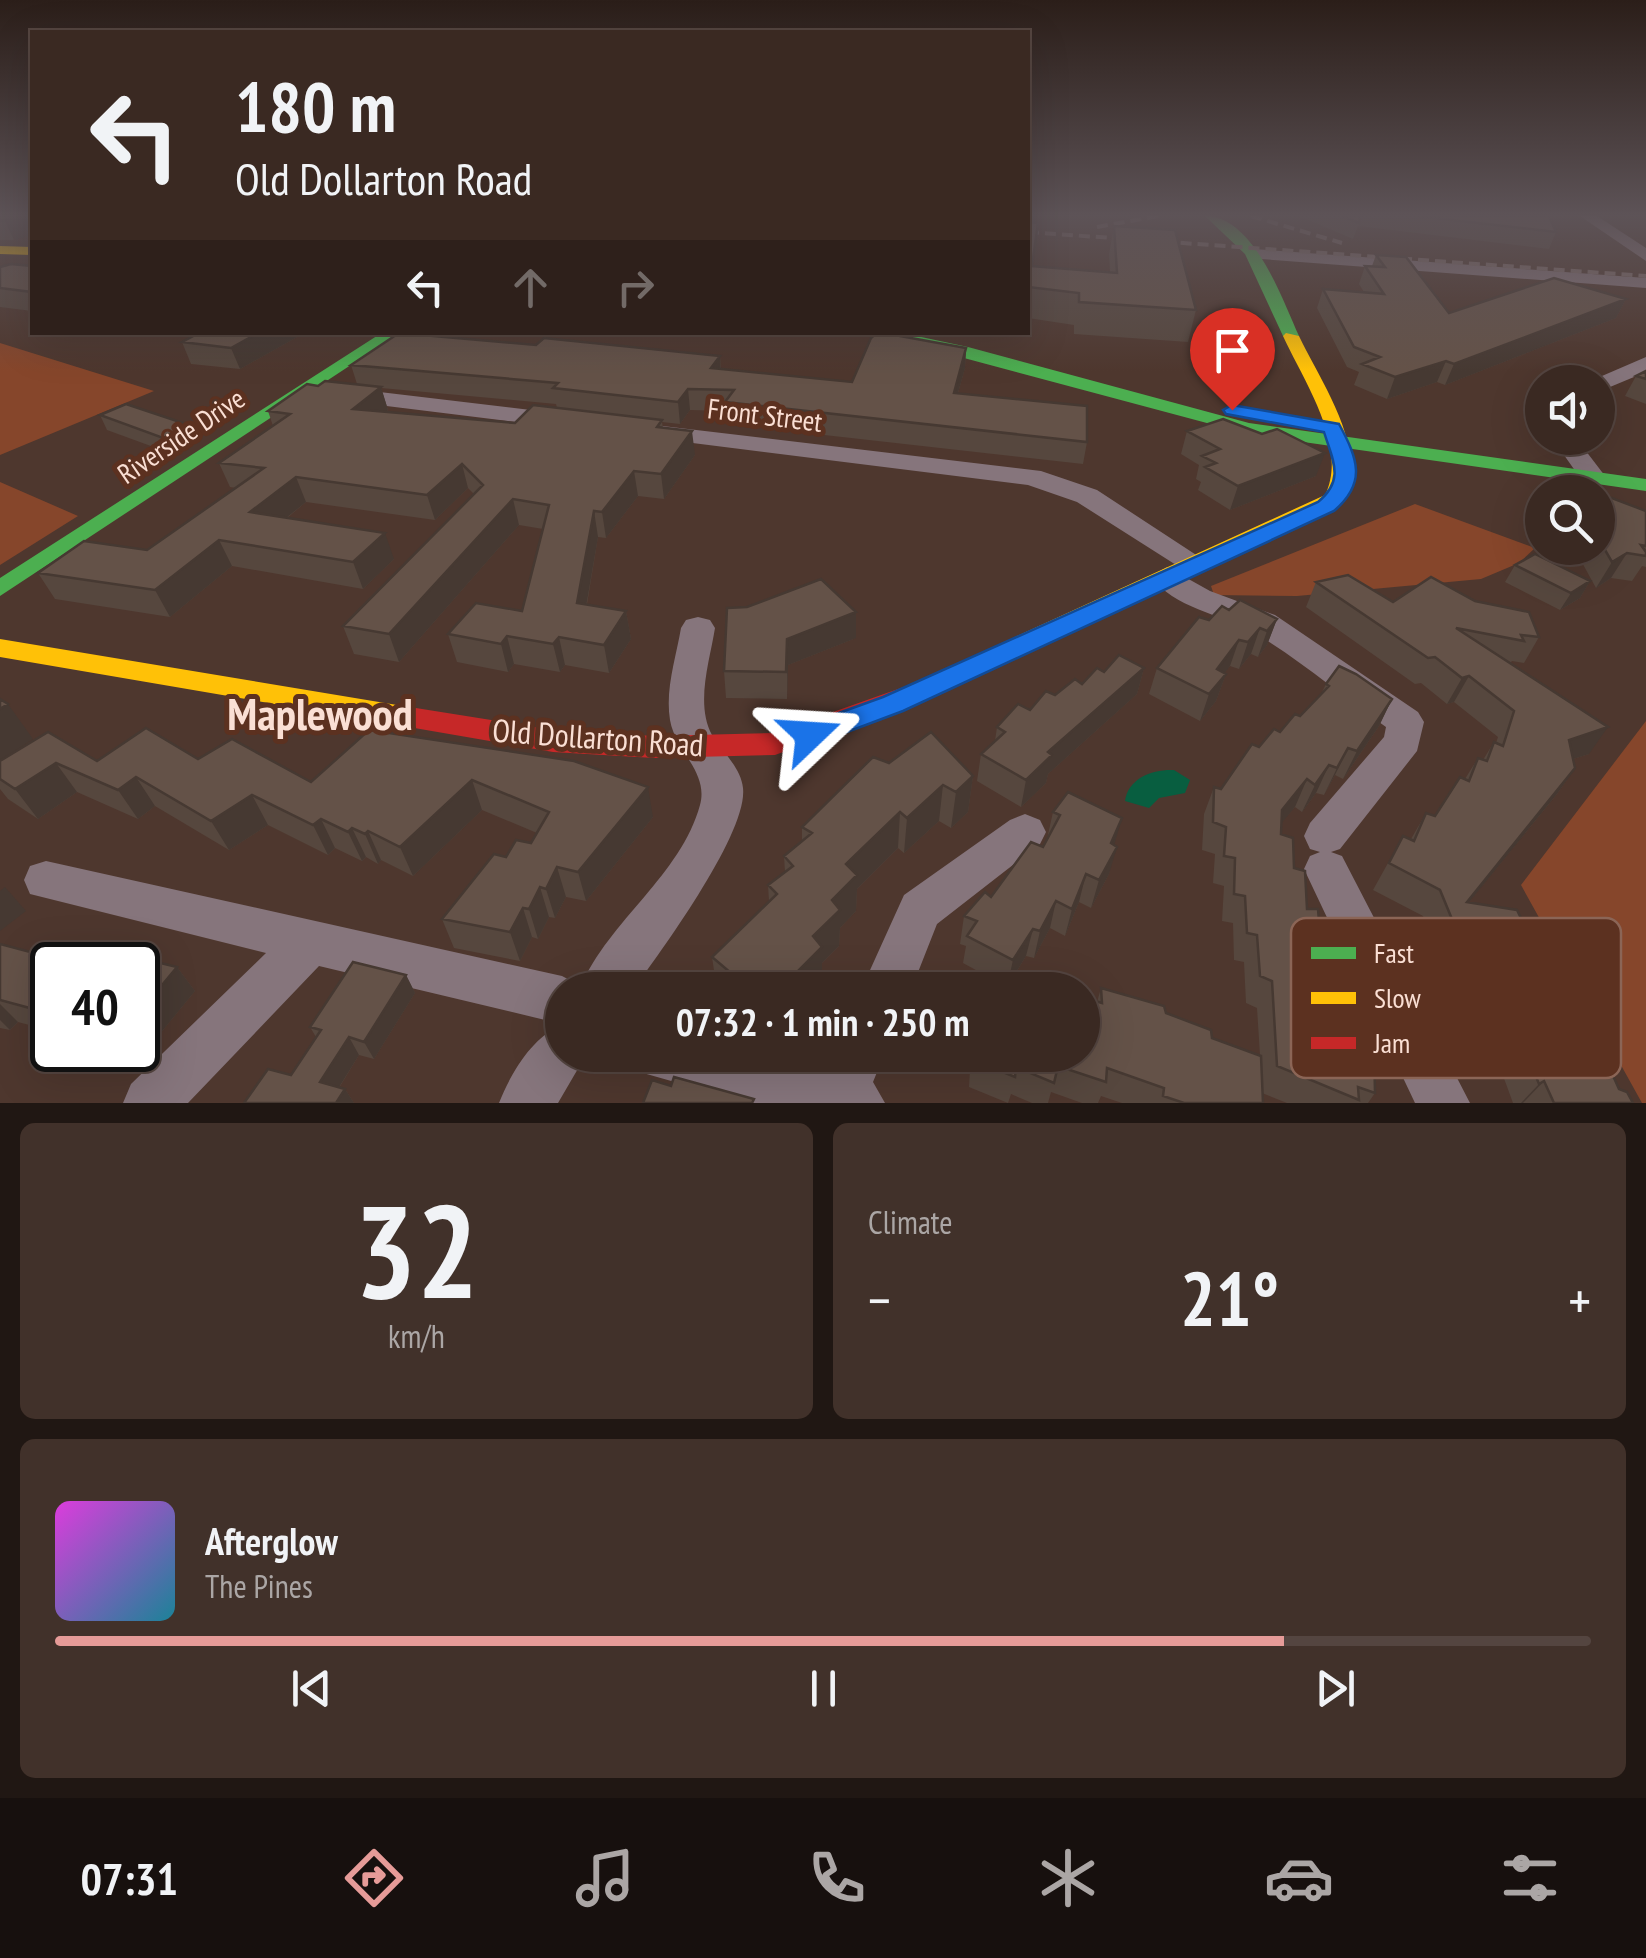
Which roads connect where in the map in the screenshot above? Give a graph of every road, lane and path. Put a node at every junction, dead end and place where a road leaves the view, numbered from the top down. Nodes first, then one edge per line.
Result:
1 (1260, 267) edge
2 (1436, 267) edge
3 (1646, 283) edge
4 (389, 335) edge
5 (889, 335) edge
6 (955, 335) edge
7 (1646, 364) edge
8 (1615, 378) edge
9 (306, 390) junction
10 (593, 424) edge
11 (632, 429) edge
12 (1336, 436) junction
13 (1577, 455) edge
14 (1587, 468) junction
15 (1646, 472) edge
16 (1646, 484) edge
17 (1181, 570) junction
18 (0, 589) edge
19 (698, 628) dead end
20 (0, 648) edge
21 (699, 747) junction
22 (1026, 832) dead end
23 (46, 880) dead end
24 (1356, 918) edge
25 (310, 942) junction
26 (617, 972) edge
27 (894, 972) edge
28 (545, 996) edge
29 (547, 1072) edge
30 (766, 1072) edge
31 (1431, 1078) edge
32 (852, 1086) edge
33 (150, 1103) edge
34 (526, 1103) edge
35 (1443, 1103) edge

1 - 12 street
2 - 3 street
4 - 9 street, Riverside Drive
5 - 12 street
6 - 12 street
7 - 8 street
9 - 10 street
9 - 18 street, Riverside Drive
11 - 17 street, Front Street
12 - 14 street
12 - 17 street, Old Dollarton Road
13 - 14 street
14 - 15 street
14 - 16 street
17 - 21 street, Old Dollarton Road
17 - 24 street
19 - 21 street
20 - 21 street, Old Dollarton Road
21 - 26 street
22 - 27 street
23 - 25 street
25 - 28 street
25 - 33 street
29 - 34 street
30 - 32 street
31 - 35 street

